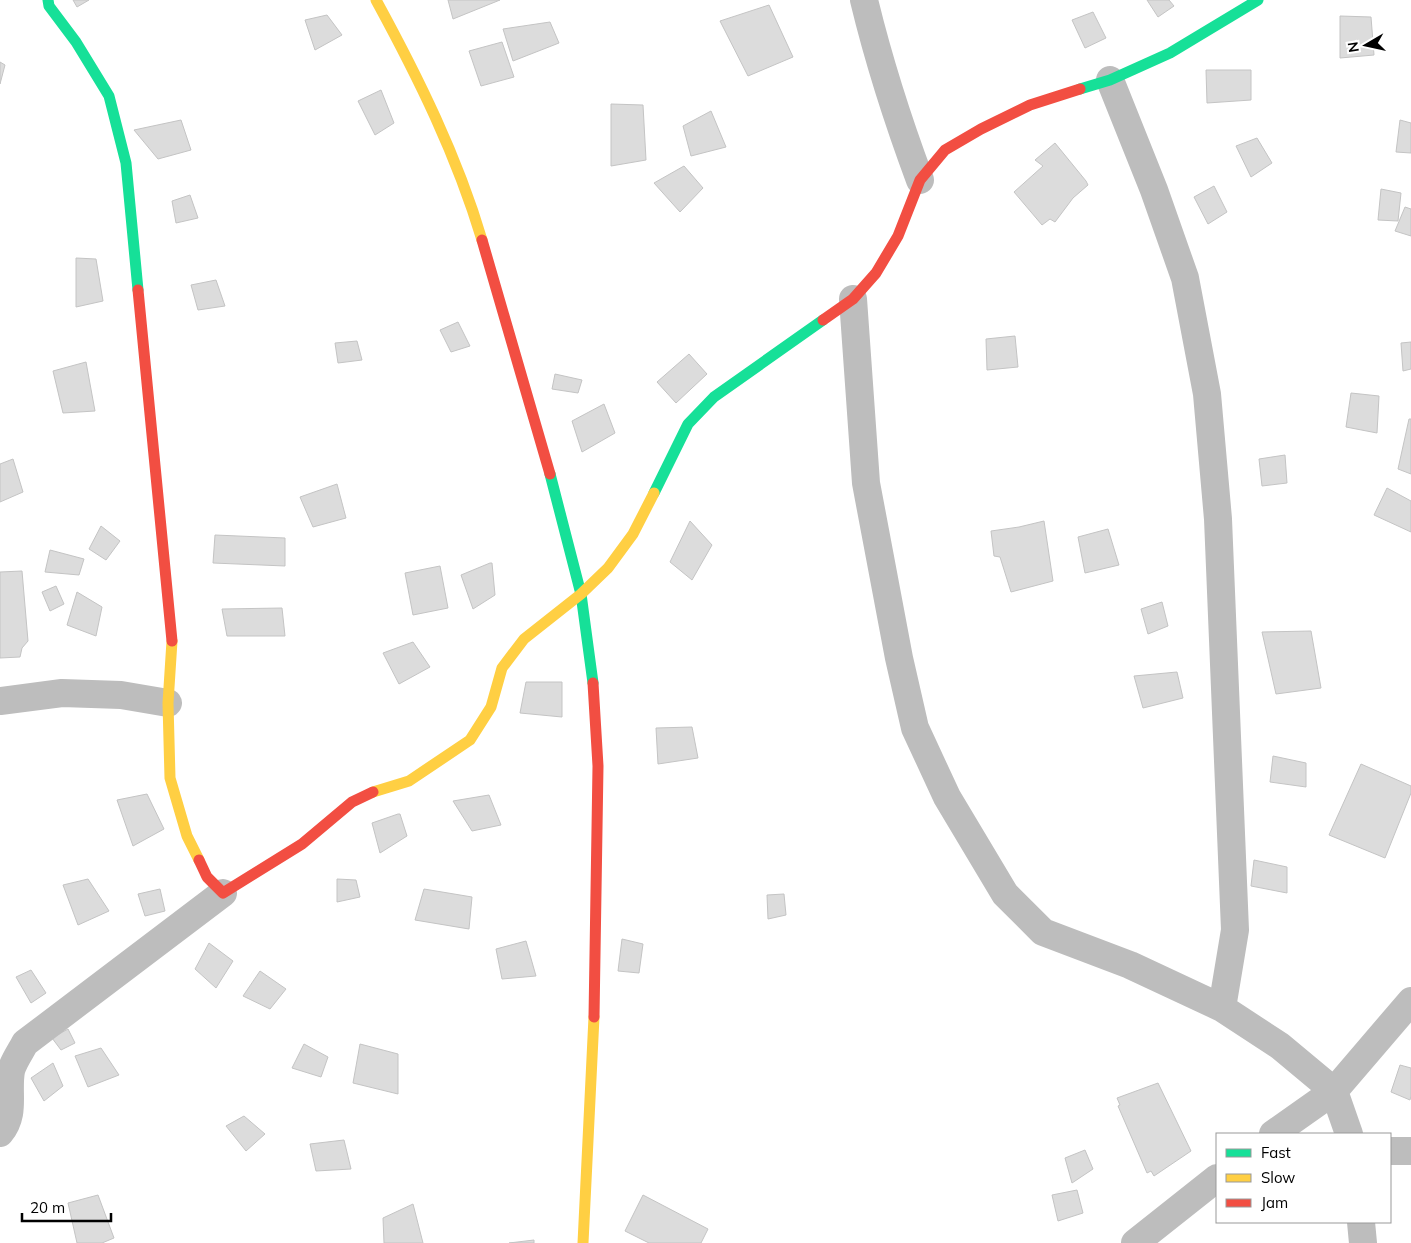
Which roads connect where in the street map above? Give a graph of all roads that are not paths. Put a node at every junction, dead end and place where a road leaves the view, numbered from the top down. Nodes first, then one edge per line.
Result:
1 (48, 0) edge
2 (376, 0) edge
3 (864, 0) edge
4 (1258, 0) edge
5 (1110, 80) junction
6 (920, 180) junction
7 (853, 299) junction
8 (580, 594) junction
9 (0, 701) edge
10 (168, 703) junction
11 (223, 893) junction
12 (1411, 1001) edge
13 (1222, 1008) junction
14 (1334, 1091) junction
15 (0, 1133) edge
16 (1274, 1133) edge
17 (1349, 1133) edge
18 (1391, 1151) edge
19 (1411, 1151) edge
20 (1216, 1179) edge
21 (1362, 1223) edge
22 (583, 1243) edge
23 (1135, 1243) edge
24 (1363, 1243) edge

1 - 10 street
2 - 8 street
3 - 6 street
4 - 5 street
5 - 6 street
5 - 13 street
6 - 7 street
7 - 8 street
7 - 13 street
8 - 11 street
8 - 22 street
9 - 10 street
10 - 11 street
11 - 15 street
12 - 14 street
13 - 14 street
14 - 16 street
14 - 17 street
18 - 19 street
20 - 23 street
21 - 24 street

